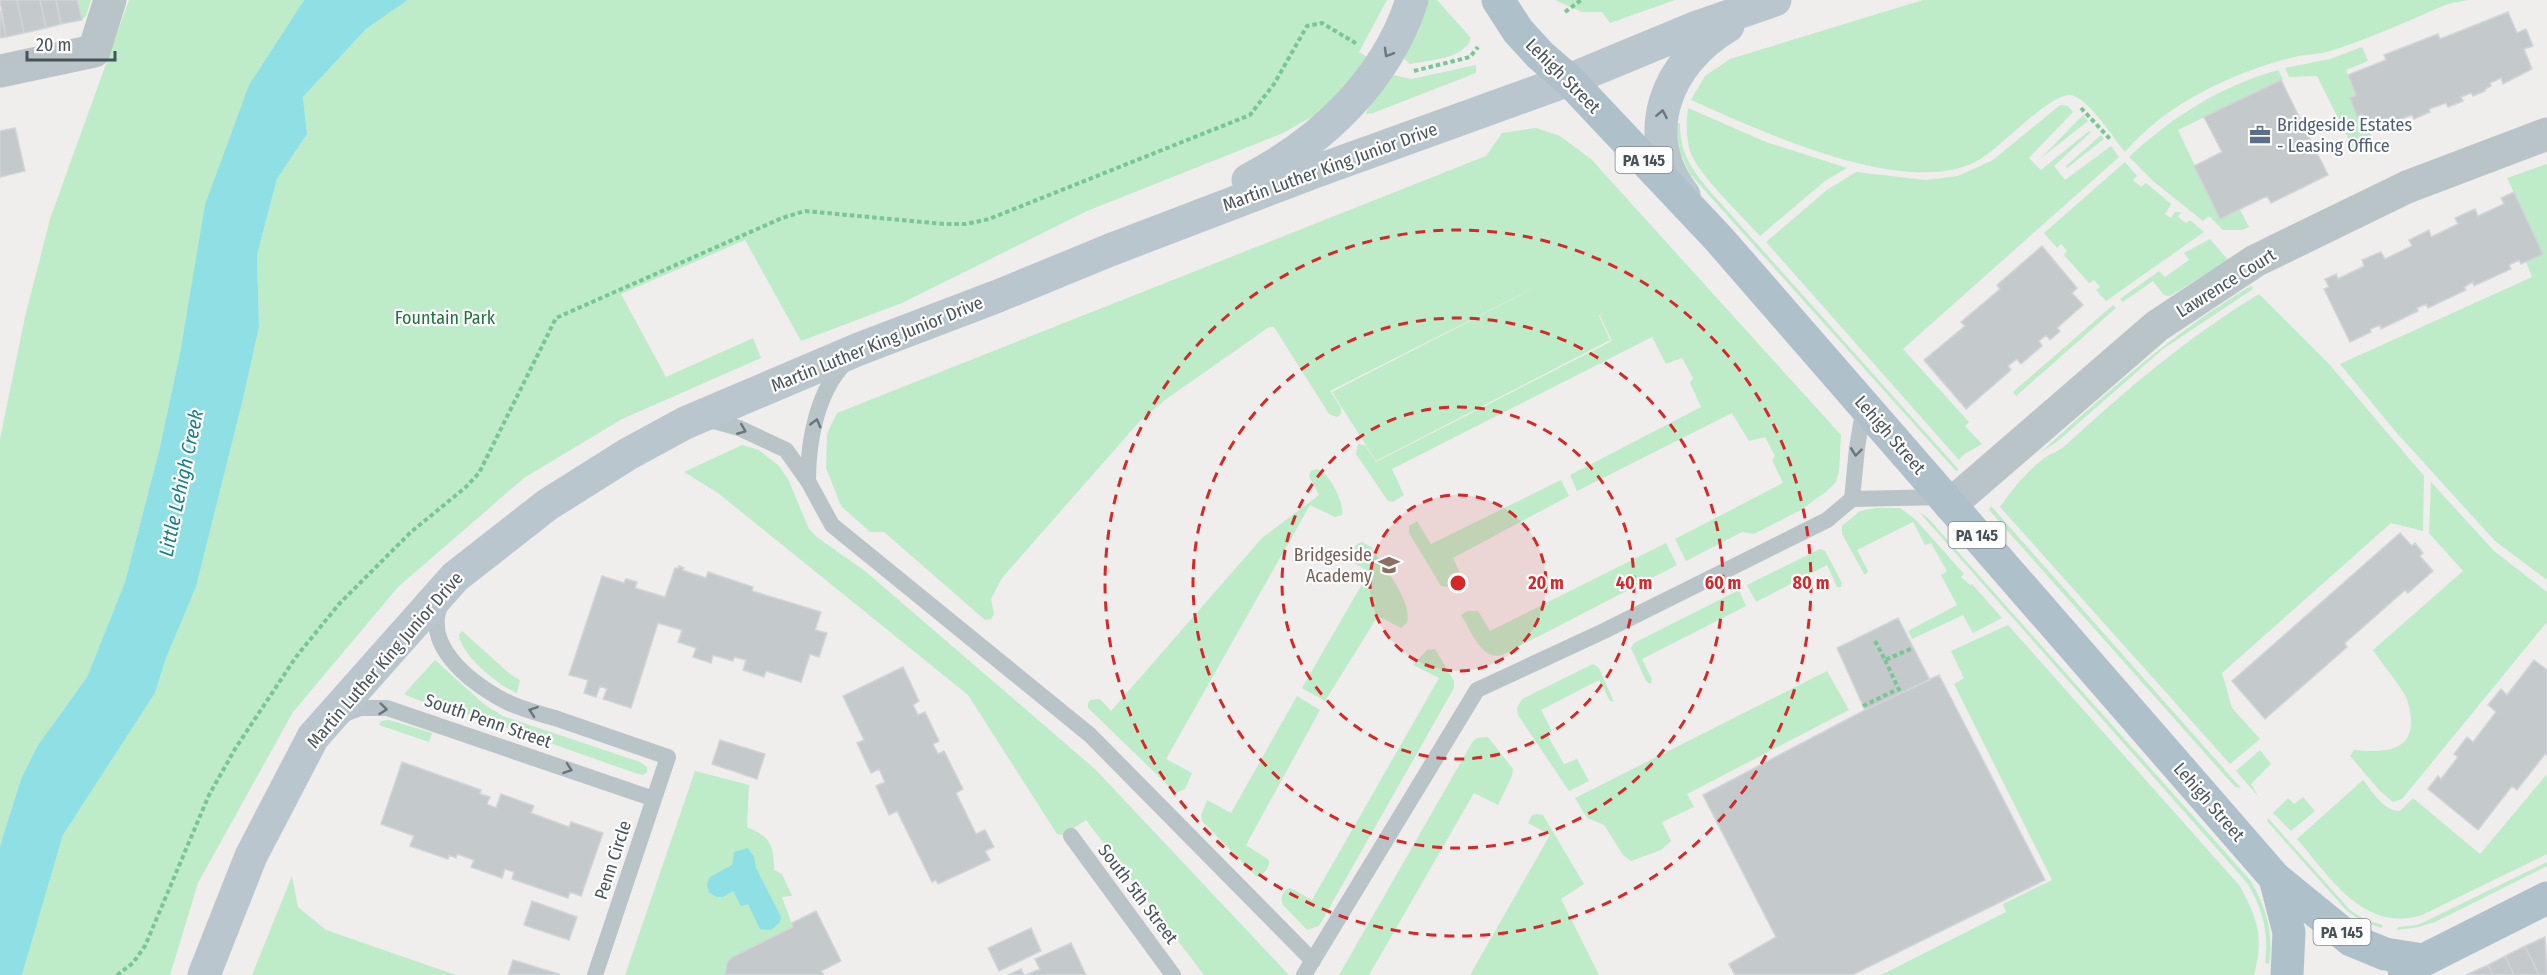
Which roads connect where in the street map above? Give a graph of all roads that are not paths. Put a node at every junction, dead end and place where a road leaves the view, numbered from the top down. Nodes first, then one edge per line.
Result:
1 (110, 0) edge
2 (1412, 0) edge
3 (1498, 0) edge
4 (1775, 0) edge
5 (1783, 0) edge
6 (0, 71) edge
7 (1569, 80) junction
8 (2547, 134) edge
9 (1719, 239) junction
10 (1110, 250) junction
11 (859, 349) junction
12 (1864, 406) junction
13 (685, 423) junction
14 (808, 481) junction
15 (1852, 499) junction
16 (1947, 501) junction
17 (455, 577) junction
18 (313, 737) junction
19 (668, 758) joint
20 (654, 799) junction
21 (1071, 836) dead end
22 (2274, 878) junction
23 (2547, 898) edge
24 (1308, 968) edge
25 (2427, 968) edge
26 (204, 975) edge
27 (595, 975) edge
28 (1173, 975) edge
29 (2287, 975) edge
30 (2393, 975) edge

1 - 6 street
2 -> 10 main road
3 - 7 main road, Lehigh Street / PA 145
4 - 7 main road, Martin Luther King Junior Drive
9 -> 5 main road
7 - 9 main road, Lehigh Street / PA 145
7 - 10 main road, Martin Luther King Junior Drive
8 - 16 street, Lawrence Court
9 - 12 main road, Lehigh Street / PA 145
10 - 11 main road, Martin Luther King Junior Drive
11 - 13 main road, Martin Luther King Junior Drive
14 -> 11 lane
12 -> 15 lane
12 - 16 main road, Lehigh Street / PA 145
13 -> 14 lane
13 - 17 main road, Martin Luther King Junior Drive
14 - 24 lane
15 - 16 lane
15 - 24 lane
16 - 22 main road, Lehigh Street / PA 145
17 - 18 main road, Martin Luther King Junior Drive
19 -> 17 lane, South Penn Street
18 -> 20 lane, South Penn Street
18 - 26 main road, Martin Luther King Junior Drive
19 - 20 lane, Penn Circle
20 - 27 lane, Penn Circle
21 - 28 lane, South 5th Street
22 - 25 main road, Lehigh Street / PA 145
22 - 29 main road, Lehigh Street / PA 145
23 - 25 main road
25 - 30 main road

